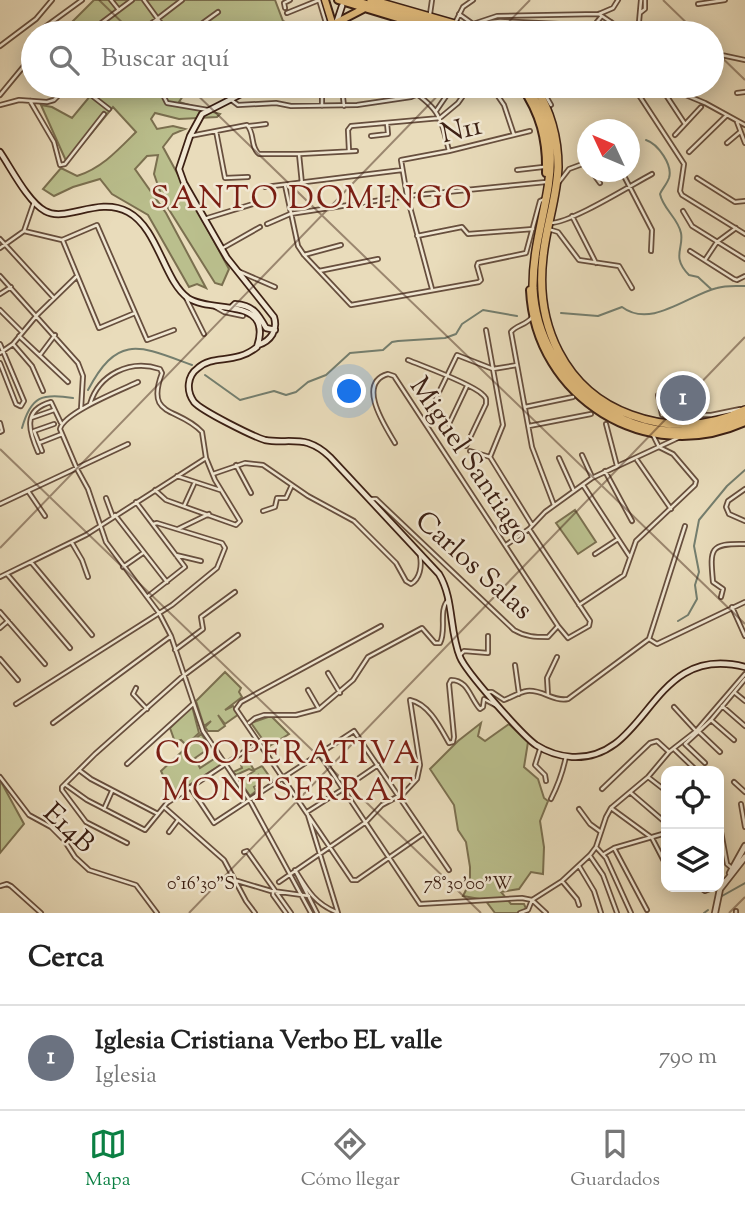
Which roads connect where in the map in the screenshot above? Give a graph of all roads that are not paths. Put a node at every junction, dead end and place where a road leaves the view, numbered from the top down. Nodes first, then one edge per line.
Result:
1 (52, 0) edge
2 (82, 0) edge
3 (111, 0) edge
4 (132, 0) edge
5 (144, 0) edge
6 (182, 0) edge
7 (290, 0) edge
8 (325, 0) edge
9 (351, 0) edge
10 (373, 0) edge
11 (432, 0) edge
12 (473, 0) edge
13 (618, 0) edge
14 (643, 0) edge
15 (725, 0) edge
16 (340, 3) edge
17 (698, 4) dead end
18 (727, 6) dead end
19 (285, 8) dead end
20 (329, 9) junction
21 (365, 9) junction
22 (119, 10) junction
23 (218, 12) dead end
24 (287, 13) dead end
25 (340, 14) junction
26 (349, 15) junction
27 (460, 15) junction
28 (600, 15) junction
29 (430, 16) junction
30 (158, 19) junction
31 (33, 21) edge
32 (53, 21) edge
33 (104, 21) edge
34 (155, 21) edge
35 (206, 21) edge
36 (329, 21) edge
37 (331, 21) edge
38 (337, 21) edge
39 (343, 21) edge
40 (406, 21) edge
41 (422, 21) edge
42 (446, 21) edge
43 (457, 21) edge
44 (469, 21) edge
45 (482, 21) edge
46 (596, 21) edge
47 (609, 21) edge
48 (639, 21) edge
49 (21, 30) edge
50 (0, 46) edge
51 (724, 56) edge
52 (745, 61) edge
53 (21, 70) edge
54 (745, 92) edge
55 (737, 93) dead end
56 (0, 95) edge
57 (54, 98) edge
58 (95, 98) edge
59 (164, 98) edge
60 (322, 98) edge
61 (343, 98) edge
62 (404, 98) edge
63 (424, 98) edge
64 (445, 98) edge
65 (462, 98) edge
66 (499, 98) edge
67 (529, 98) edge
68 (531, 98) edge
69 (543, 98) edge
70 (546, 98) edge
71 (641, 98) edge
72 (669, 98) edge
73 (688, 98) edge
74 (230, 99) joint
75 (30, 101) junction
76 (0, 105) edge
77 (551, 105) dead end
78 (322, 106) junction
79 (344, 106) junction
80 (701, 107) dead end
81 (109, 109) dead end
82 (208, 110) junction
83 (436, 111) junction
84 (104, 114) dead end
85 (727, 116) junction
86 (440, 118) junction
87 (387, 122) junction
88 (737, 122) junction
89 (266, 124) dead end
90 (685, 124) junction
91 (745, 125) edge
92 (249, 126) junction
93 (216, 131) junction
94 (530, 131) dead end
95 (740, 132) junction
96 (514, 135) junction
97 (675, 135) dead end
98 (190, 136) junction
99 (371, 136) dead end
100 (727, 143) dead end
101 (745, 143) edge
102 (356, 150) dead end
103 (349, 151) junction
104 (449, 151) junction
105 (0, 152) edge
106 (689, 152) dead end
107 (299, 154) junction
108 (577, 166) edge
109 (547, 167) junction
110 (402, 170) junction
111 (517, 170) dead end
112 (652, 174) dead end
113 (248, 177) dead end
114 (697, 178) dead end
115 (546, 182) junction
116 (627, 182) edge
117 (302, 184) junction
118 (556, 184) junction
119 (285, 185) junction
120 (629, 186) junction
121 (265, 187) dead end
122 (407, 196) junction
123 (544, 199) junction
124 (745, 201) edge
125 (34, 202) junction
126 (256, 203) dead end
127 (683, 211) dead end
128 (290, 214) junction
129 (572, 216) junction
130 (204, 219) junction
131 (267, 224) dead end
132 (548, 226) junction
133 (260, 227) dead end
134 (736, 228) junction
135 (533, 229) junction
136 (24, 231) junction
137 (745, 234) edge
138 (417, 236) junction
139 (0, 239) edge
140 (62, 240) junction
141 (717, 242) junction
142 (5, 245) junction
143 (341, 245) dead end
144 (0, 248) edge
145 (222, 249) junction
146 (651, 251) dead end
147 (690, 251) dead end
148 (304, 256) junction
149 (378, 259) dead end
150 (745, 259) edge
151 (705, 261) junction
152 (596, 263) junction
153 (235, 270) junction
154 (319, 271) junction
155 (0, 276) edge
156 (76, 276) junction
157 (745, 276) edge
158 (10, 287) junction
159 (275, 287) dead end
160 (632, 288) dead end
161 (432, 289) junction
162 (0, 294) edge
163 (185, 296) junction
164 (54, 298) junction
165 (215, 307) junction
166 (231, 308) junction
167 (0, 310) edge
168 (135, 313) junction
169 (37, 315) junction
170 (243, 316) dead end
171 (533, 316) junction
172 (174, 330) dead end
173 (275, 330) junction
174 (486, 330) dead end
175 (22, 332) junction
176 (204, 334) dead end
177 (55, 335) junction
178 (19, 336) junction
179 (0, 344) edge
180 (13, 344) junction
181 (258, 345) junction
182 (1, 352) edge
183 (40, 355) junction
184 (408, 360) dead end
185 (0, 363) edge
186 (517, 365) junction
187 (493, 369) junction
188 (446, 377) junction
189 (68, 382) dead end
190 (138, 382) dead end
191 (467, 386) junction
192 (43, 391) dead end
193 (658, 395) dead end
194 (573, 397) dead end
195 (90, 405) junction
196 (525, 407) junction
197 (82, 409) junction
198 (745, 409) edge
199 (55, 410) junction
200 (591, 414) dead end
201 (31, 418) junction
202 (425, 421) junction
203 (745, 421) edge
204 (0, 423) edge
205 (61, 423) junction
206 (54, 424) dead end
207 (449, 424) dead end
208 (606, 424) dead end
209 (528, 426) junction
210 (1, 432) edge
211 (649, 433) junction
212 (62, 434) junction
213 (682, 436) junction
214 (39, 443) junction
215 (395, 443) dead end
216 (128, 444) dead end
217 (466, 446) dead end
218 (659, 447) junction
219 (470, 451) dead end
220 (582, 455) dead end
221 (490, 457) junction
222 (206, 458) junction
223 (559, 458) dead end
224 (637, 459) junction
225 (236, 465) junction
226 (617, 466) junction
227 (77, 469) junction
228 (605, 471) junction
229 (214, 474) junction
230 (177, 476) junction
231 (592, 478) junction
232 (194, 483) junction
233 (292, 485) junction
234 (583, 485) junction
235 (221, 489) junction
236 (745, 489) edge
237 (155, 490) junction
238 (28, 491) junction
239 (573, 491) junction
240 (251, 493) dead end
241 (106, 498) dead end
242 (370, 499) junction
243 (136, 502) junction
244 (0, 504) edge
245 (554, 505) junction
246 (184, 506) junction
247 (671, 509) junction
248 (263, 511) dead end
249 (209, 514) junction
250 (45, 516) dead end
251 (114, 516) junction
252 (632, 521) dead end
253 (745, 521) edge
254 (153, 524) junction
255 (532, 525) junction
256 (100, 526) junction
257 (685, 526) dead end
258 (178, 529) junction
259 (529, 529) junction
260 (618, 539) junction
261 (72, 543) junction
262 (745, 544) edge
263 (506, 545) junction
264 (143, 553) junction
265 (419, 553) junction
266 (595, 554) dead end
267 (176, 555) junction
268 (630, 557) junction
269 (201, 561) dead end
270 (31, 562) junction
271 (123, 567) junction
272 (7, 574) junction
273 (0, 577) edge
274 (88, 577) dead end
275 (167, 582) junction
276 (235, 592) dead end
277 (147, 597) junction
278 (721, 597) dead end
279 (448, 600) junction
280 (745, 602) edge
281 (579, 605) junction
282 (732, 607) junction
283 (0, 612) edge
284 (159, 613) junction
285 (8, 621) junction
286 (381, 626) dead end
287 (558, 626) junction
288 (0, 628) edge
289 (92, 635) dead end
290 (238, 635) dead end
291 (171, 636) junction
292 (488, 636) dead end
293 (745, 636) edge
294 (568, 638) junction
295 (649, 639) junction
296 (566, 643) dead end
297 (70, 648) dead end
298 (175, 650) junction
299 (459, 655) junction
300 (558, 657) dead end
301 (0, 659) edge
302 (45, 664) dead end
303 (515, 665) dead end
304 (745, 667) edge
305 (328, 673) dead end
306 (745, 674) edge
307 (183, 676) junction
308 (745, 679) edge
309 (18, 680) dead end
310 (743, 685) edge
311 (136, 688) dead end
312 (308, 690) dead end
313 (487, 692) junction
314 (734, 692) junction
315 (340, 693) junction
316 (519, 694) junction
317 (548, 695) junction
318 (745, 701) edge
319 (16, 704) dead end
320 (193, 704) junction
321 (499, 706) junction
322 (722, 706) junction
323 (674, 707) dead end
324 (147, 709) junction
325 (319, 709) junction
326 (711, 720) junction
327 (53, 723) dead end
328 (248, 724) junction
329 (745, 726) edge
330 (698, 731) junction
331 (734, 740) dead end
332 (260, 741) junction
333 (540, 748) junction
334 (674, 749) junction
335 (319, 752) junction
336 (669, 752) junction
337 (720, 752) dead end
338 (566, 756) junction
339 (705, 762) dead end
340 (127, 764) dead end
341 (226, 764) junction
342 (377, 765) junction
343 (692, 766) edge
344 (79, 770) junction
345 (283, 776) junction
346 (0, 777) edge
347 (648, 777) junction
348 (359, 778) dead end
349 (546, 781) dead end
350 (734, 782) dead end
351 (65, 784) junction
352 (190, 787) junction
353 (661, 787) edge
354 (343, 789) junction
355 (602, 789) dead end
356 (112, 791) junction
357 (631, 792) junction
358 (745, 792) edge
359 (398, 797) junction
360 (249, 799) junction
361 (551, 799) dead end
362 (741, 804) dead end
363 (164, 807) junction
364 (611, 808) junction
365 (104, 809) junction
366 (579, 809) dead end
367 (307, 812) junction
368 (158, 814) junction
369 (661, 818) edge
370 (178, 820) junction
371 (366, 822) junction
372 (745, 827) edge
373 (720, 829) edge
374 (169, 832) dead end
375 (601, 832) junction
376 (423, 834) junction
377 (661, 835) edge
378 (652, 838) junction
379 (127, 843) dead end
380 (330, 846) junction
381 (745, 846) edge
382 (614, 848) junction
383 (595, 849) junction
384 (244, 852) dead end
385 (320, 853) junction
386 (604, 854) junction
387 (590, 855) junction
388 (661, 855) edge
389 (745, 857) edge
390 (389, 858) junction
391 (579, 866) junction
392 (295, 870) junction
393 (449, 870) dead end
394 (734, 870) junction
395 (289, 874) junction
396 (728, 878) junction
397 (234, 880) junction
398 (562, 881) junction
399 (724, 881) edge
400 (279, 882) dead end
401 (0, 886) edge
402 (274, 891) junction
403 (300, 894) junction
404 (309, 896) junction
405 (532, 900) junction
406 (579, 905) dead end
407 (322, 906) junction
408 (647, 910) dead end
409 (543, 912) edge
410 (41, 913) edge
411 (157, 913) edge
412 (255, 913) edge
413 (286, 913) edge
414 (291, 913) edge
415 (311, 913) edge
416 (318, 913) edge
417 (337, 913) edge
418 (520, 913) edge
419 (601, 913) edge
420 (617, 913) edge
421 (631, 913) edge
422 (715, 913) edge

1 - 31 street
2 - 32 street
3 - 22 street
4 - 22 street
5 - 30 street
6 - 30 street
7 - 19 street
8 - 20 main road
9 - 41 highway
10 - 29 highway
11 - 29 street
12 - 27 street
13 - 28 street
14 - 48 street
15 - 17 street
15 - 18 street
16 - 21 main road
16 - 25 main road
20 - 25 main road
20 - 37 main road
21 - 26 main road
21 - 40 main road
22 - 33 street
23 - 35 street
24 - 36 street
25 - 26 main road
25 - 38 main road
26 - 39 main road
27 - 43 street
27 - 44 street
28 - 45 street
28 - 46 street
28 - 47 street
29 - 42 highway
30 - 34 street
49 - 50 street
51 - 52 street
53 - 56 street
54 - 55 street
57 - 75 street
58 - 81 street
59 - 82 street
60 - 78 street
61 - 79 street
62 - 79 street
63 - 83 street
64 - 83 street
65 - 86 street
66 - 96 street
67 - 109 main road
68 - 203 highway
69 - 118 highway
70 - 77 street
71 - 134 street
72 - 90 street
73 - 85 street
74 - 78 street
74 - 82 main road
75 - 76 street
75 - 84 street
78 - 79 street
80 - 90 street
82 - 98 main road
83 - 86 street
85 - 88 street
85 - 106 street
86 - 87 street
86 - 104 street
87 - 99 street
87 - 103 street
88 - 91 street
88 - 95 street
89 - 92 street
90 - 97 street
92 - 93 street
92 - 107 street
93 - 98 street
93 - 113 street
94 - 96 street, N11
95 - 100 street
95 - 101 street
96 - 104 street, N11
98 - 130 main road
102 - 103 street
103 - 107 street
104 - 110 street, N11
105 - 125 main road
107 - 117 street
108 - 118 street
109 - 111 street
109 - 115 main road
110 - 117 street
110 - 122 street
112 - 120 street
114 - 124 street
115 - 122 street
115 - 123 main road
116 - 120 street
117 - 119 street
118 - 132 highway
119 - 121 street
119 - 128 street
120 - 129 street
120 - 146 street
122 - 128 street
122 - 138 street
123 - 135 street
123 - 171 main road
125 - 136 street
125 - 163 main road
126 - 130 street
127 - 141 street
128 - 131 street
128 - 148 street
129 - 132 street
129 - 152 street
130 - 145 main road
132 - 152 street
132 - 198 highway
133 - 145 street
134 - 137 street
134 - 141 street
135 - 138 street
135 - 161 street
136 - 140 street
136 - 142 street
138 - 161 street
139 - 142 street
140 - 156 street
140 - 168 street
141 - 150 street
141 - 151 street
142 - 144 street
142 - 164 street
143 - 148 street
145 - 153 main road
147 - 151 street
148 - 154 street
149 - 154 street
151 - 157 street
152 - 160 street
153 - 159 street
153 - 173 main road
154 - 161 street
155 - 158 street
156 - 164 street
156 - 168 street
158 - 162 street
158 - 169 street
163 - 165 main road
163 - 176 street
164 - 169 street
165 - 166 main road
165 - 170 street
166 - 173 main road
166 - 181 main road
167 - 175 street
168 - 172 street
169 - 175 street
169 - 177 street
171 - 186 street
171 - 211 main road
173 - 181 main road
174 - 187 street
175 - 178 street
177 - 183 street
177 - 197 street
178 - 180 street
178 - 183 street
179 - 182 street
180 - 182 street
180 - 192 street
181 - 242 main road
182 - 185 street
183 - 189 street
184 - 188 street
186 - 187 street
186 - 196 street
187 - 188 street
187 - 221 street
188 - 191 street
188 - 202 street
190 - 195 street
191 - 207 street
191 - 217 street
193 - 198 street
194 - 196 street
195 - 197 street
195 - 222 street
196 - 209 street
197 - 205 street
199 - 201 street
199 - 201 street
199 - 205 street
200 - 209 street
201 - 214 street
202 - 215 street, Miguel Santiago
202 - 263 street, Miguel Santiago
203 - 213 main road
204 - 210 street
205 - 212 street
206 - 214 street
208 - 226 street
209 - 245 street
211 - 213 main road
211 - 218 street
212 - 214 street
212 - 227 street
213 - 218 street
216 - 227 street
218 - 224 street
218 - 247 street
219 - 221 street
220 - 231 street
221 - 255 street
222 - 229 street
222 - 230 street
223 - 239 street
224 - 226 street
224 - 247 street
225 - 229 street
225 - 233 street
225 - 240 street
226 - 228 street
227 - 238 street
227 - 256 street
228 - 231 street
228 - 252 street
229 - 235 street
230 - 232 street
230 - 237 street
231 - 234 street
232 - 235 street
232 - 246 street
233 - 248 street
233 - 265 street
234 - 239 street
234 - 260 street
235 - 249 street
236 - 253 street
237 - 243 street
237 - 246 street
238 - 244 street
238 - 250 street
239 - 245 street
241 - 251 street
242 - 265 main road
242 - 287 street, Carlos Salas
243 - 251 street
243 - 254 street
245 - 255 street
246 - 249 street
247 - 268 street
249 - 258 street
251 - 256 street
251 - 264 street
254 - 258 street
254 - 267 street
255 - 259 street
256 - 261 street
256 - 271 street
257 - 295 street
258 - 284 street
259 - 263 street
259 - 281 street
260 - 266 street
260 - 268 street
261 - 270 street
261 - 274 street
262 - 278 street
263 - 287 street, Miguel Santiago
264 - 271 street
264 - 275 street
265 - 279 main road
267 - 269 street
267 - 275 street
268 - 281 street
270 - 272 street
270 - 289 street
271 - 277 street
272 - 273 street
272 - 297 street
275 - 277 street
276 - 298 street
277 - 284 street
279 - 299 main road
279 - 315 street
280 - 282 street
281 - 294 street
282 - 293 street
282 - 295 street
283 - 285 street
284 - 291 street
284 - 319 street
285 - 288 street
285 - 302 street
286 - 328 street
287 - 294 street, Miguel Santiago
290 - 307 street
291 - 298 street
291 - 327 street
292 - 299 street
294 - 296 street
295 - 317 street
298 - 307 street
299 - 313 main road
300 - 317 street
301 - 309 street
303 - 316 street
304 - 338 main road
305 - 315 street
306 - 330 street
307 - 320 street
307 - 324 street
308 - 310 street
310 - 314 street
311 - 324 street
312 - 325 street
313 - 316 street
313 - 321 main road
314 - 318 street
314 - 322 street
315 - 325 street
316 - 317 street
320 - 340 street
320 - 341 street
321 - 333 main road
321 - 359 street
322 - 326 street
322 - 329 street
323 - 330 street
324 - 344 street
325 - 328 street
326 - 330 street
326 - 331 street
328 - 332 street
330 - 334 street
330 - 337 street
330 - 339 street
332 - 341 street
332 - 345 street
333 - 338 main road
333 - 349 street
334 - 336 street
334 - 343 street
335 - 342 street
335 - 345 street
335 - 354 street
336 - 347 street
336 - 355 street
338 - 361 street
341 - 352 street
341 - 360 street
342 - 348 street
342 - 359 street
344 - 351 street
344 - 356 street
345 - 360 street
345 - 367 street
346 - 411 street, E14B
347 - 353 street
347 - 357 street
350 - 358 street
351 - 365 street
351 - 379 street
352 - 360 street
352 - 363 street
354 - 367 street
354 - 371 street
356 - 365 street
356 - 368 street
357 - 364 street
357 - 369 street
359 - 371 street
359 - 376 street
360 - 395 street
362 - 372 street
363 - 368 street
363 - 370 street
364 - 375 street
364 - 378 street
365 - 368 street
366 - 375 street
367 - 380 street
367 - 385 street
370 - 374 street
370 - 397 street
371 - 380 street
371 - 390 street
373 - 394 street
375 - 383 street
376 - 390 street
376 - 393 street
377 - 378 street
378 - 382 street
378 - 388 street
380 - 385 street
380 - 390 street
381 - 394 main road
382 - 386 street
382 - 408 street
383 - 386 street
383 - 387 street
384 - 402 street
385 - 392 street
385 - 417 street
386 - 421 street
387 - 391 street
387 - 420 street
389 - 394 main road
390 - 405 street
391 - 398 street
391 - 419 street
392 - 395 street
392 - 404 street
394 - 396 main road
395 - 400 street
395 - 403 street
396 - 399 street
396 - 422 main road
397 - 402 street
397 - 412 street
398 - 405 street
398 - 406 street
401 - 410 street
402 - 403 street
402 - 413 street
402 - 414 street
403 - 404 street
403 - 415 street
404 - 407 street
404 - 416 street
405 - 409 street
405 - 418 street
407 - 416 street
407 - 417 street

